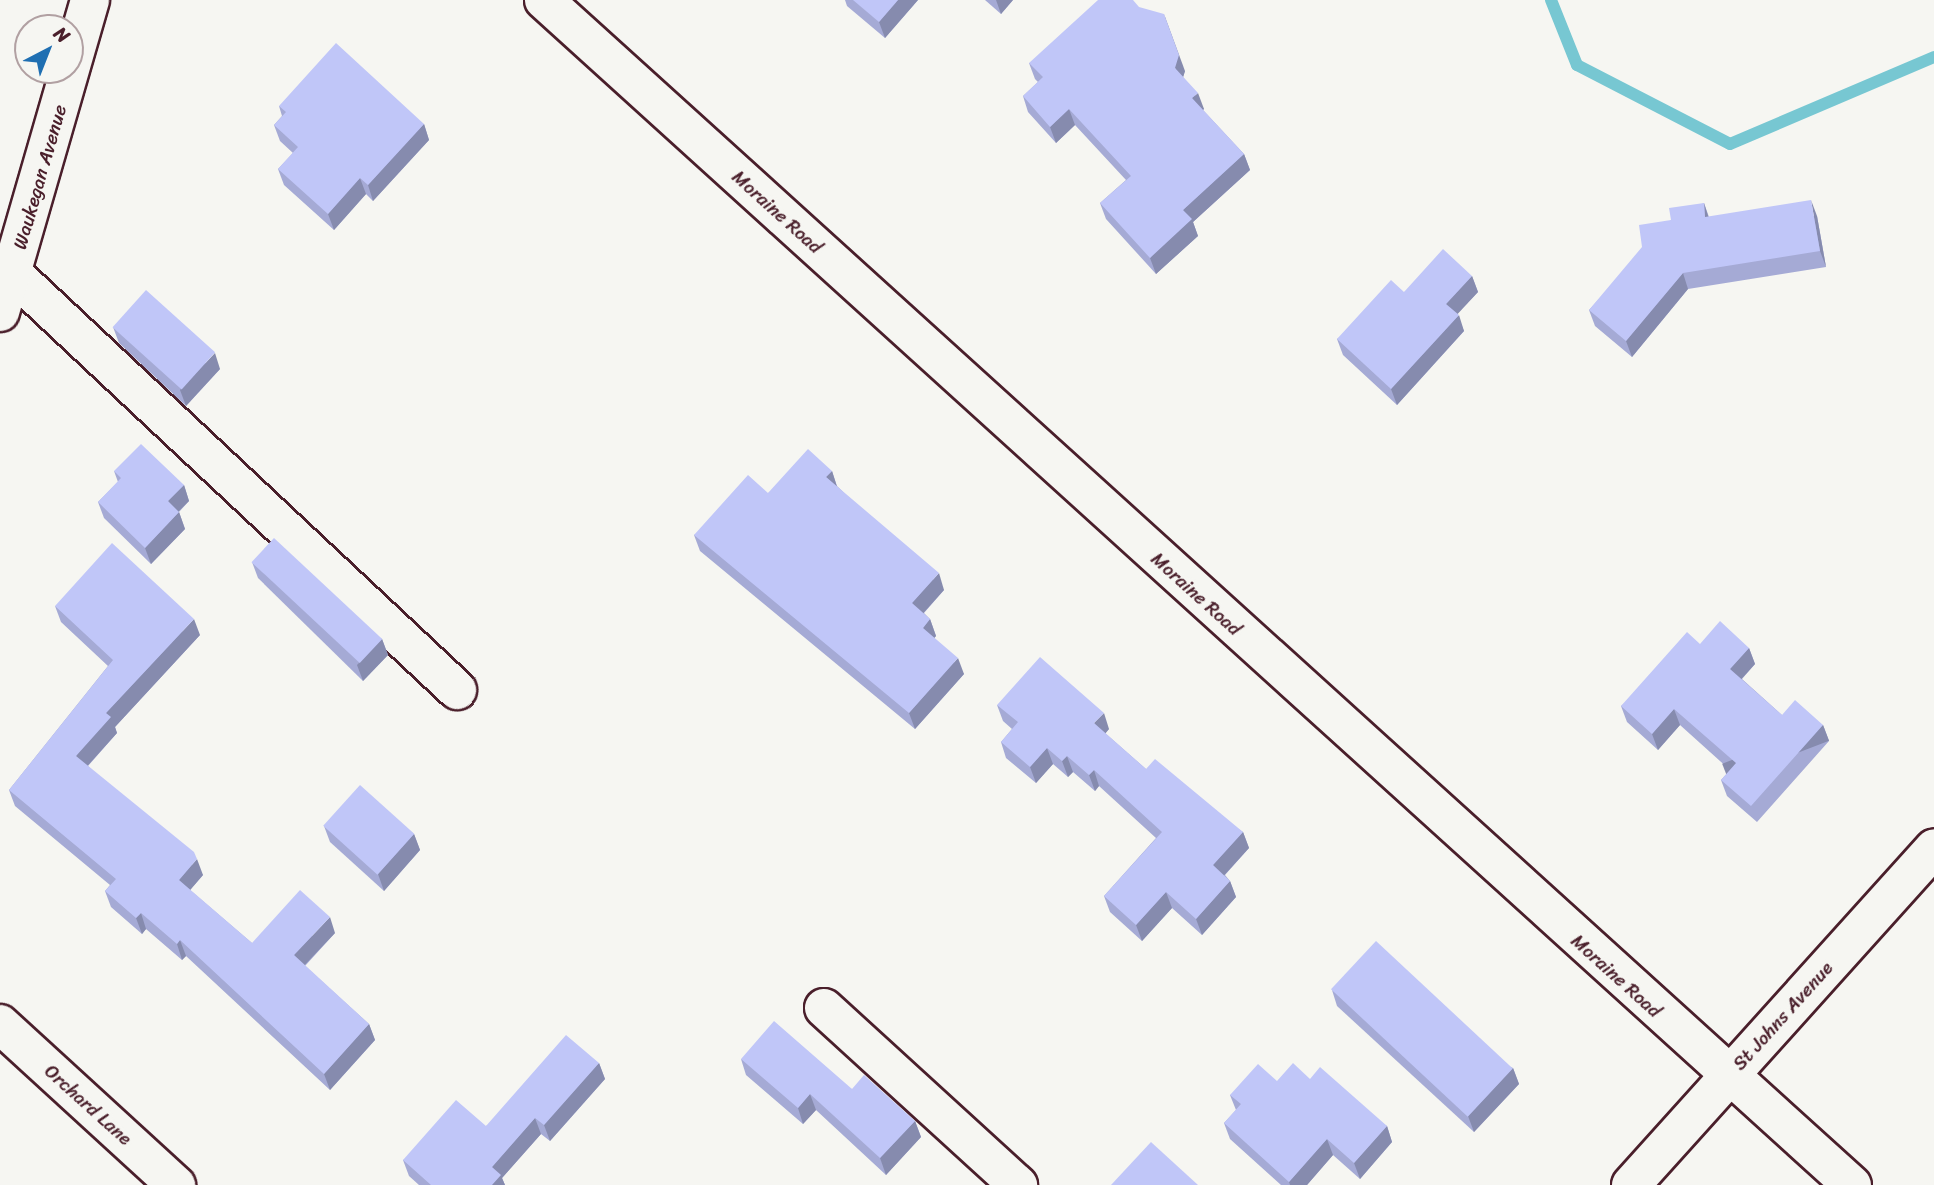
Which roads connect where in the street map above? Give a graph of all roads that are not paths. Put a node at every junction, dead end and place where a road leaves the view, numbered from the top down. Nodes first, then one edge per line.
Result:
1 (90, 0) edge
2 (544, 0) edge
3 (12, 273) junction
4 (0, 312) edge
5 (457, 690) dead end
6 (1934, 848) edge
7 (824, 1008) dead end
8 (0, 1024) edge
9 (1727, 1078) junction
10 (176, 1185) edge
11 (1018, 1185) edge
12 (1631, 1185) edge
13 (1852, 1185) edge

1 - 3 street, Waukegan Avenue
2 - 9 street, Moraine Road
3 - 4 street, Waukegan Avenue
3 - 5 street
6 - 9 street, St Johns Avenue
7 - 11 street
8 - 10 street, Orchard Lane
9 - 12 street, St Johns Avenue
9 - 13 street, Moraine Road

